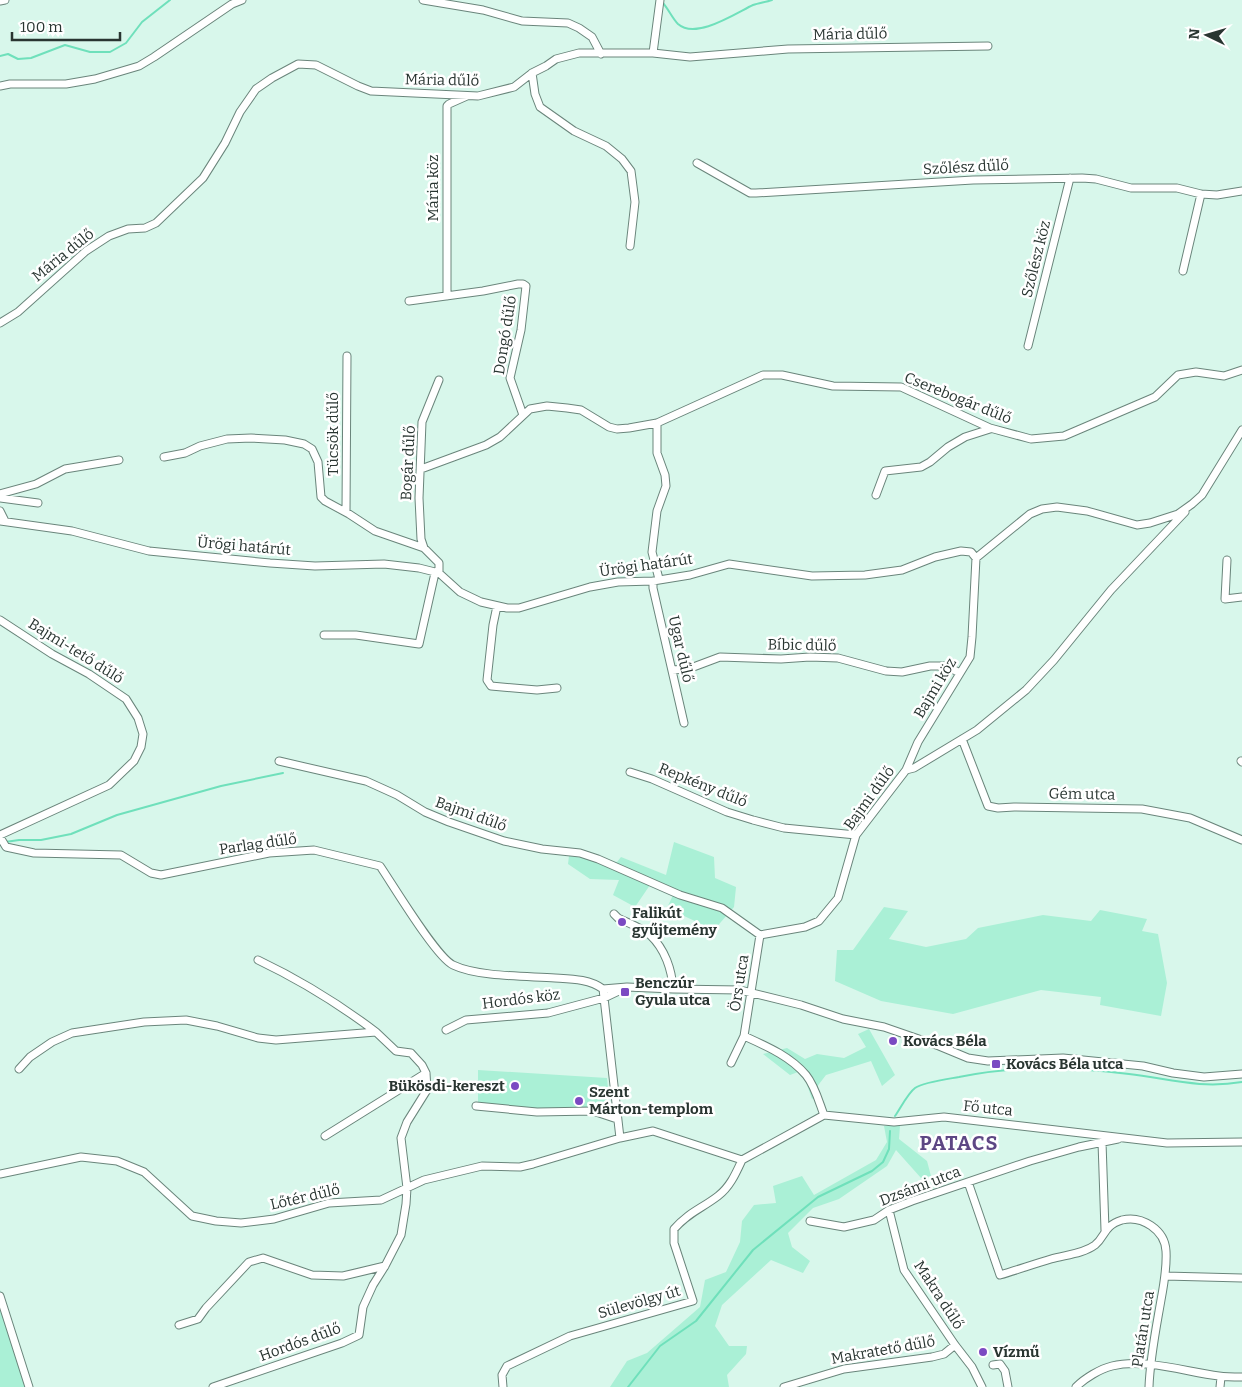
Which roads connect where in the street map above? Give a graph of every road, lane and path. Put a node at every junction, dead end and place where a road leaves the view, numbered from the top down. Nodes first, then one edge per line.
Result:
1 (5, 0) edge
2 (242, 0) edge
3 (423, 0) edge
4 (0, 1) edge
5 (660, 2) edge
6 (988, 46) dead end
7 (653, 53) junction
8 (601, 54) junction
9 (532, 73) junction
10 (0, 86) edge
11 (470, 95) junction
12 (697, 164) dead end
13 (1070, 178) junction
14 (1242, 191) edge
15 (1201, 194) junction
16 (630, 246) dead end
17 (1183, 272) dead end
18 (447, 296) junction
19 (409, 301) dead end
20 (0, 322) edge
21 (1028, 346) dead end
22 (347, 356) dead end
23 (1242, 370) edge
24 (439, 380) dead end
25 (522, 415) junction
26 (657, 423) junction
27 (990, 428) junction
28 (1242, 430) edge
29 (164, 456) dead end
30 (119, 460) dead end
31 (421, 469) junction
32 (0, 494) edge
33 (876, 495) dead end
34 (0, 498) edge
35 (38, 504) dead end
36 (1192, 504) junction
37 (0, 511) edge
38 (346, 512) junction
39 (3, 521) edge
40 (424, 548) junction
41 (976, 558) junction
42 (1227, 560) dead end
43 (437, 573) junction
44 (656, 580) junction
45 (1242, 597) edge
46 (497, 606) junction
47 (0, 620) edge
48 (324, 635) dead end
49 (672, 670) junction
50 (960, 673) junction
51 (557, 688) dead end
52 (684, 723) dead end
53 (962, 739) junction
54 (279, 761) dead end
55 (906, 770) junction
56 (630, 772) dead end
57 (856, 835) junction
58 (0, 836) edge
59 (1242, 840) edge
60 (614, 914) dead end
61 (760, 935) junction
62 (258, 960) dead end
63 (628, 987) junction
64 (600, 988) junction
65 (673, 989) junction
66 (752, 992) junction
67 (604, 998) junction
68 (446, 1030) dead end
69 (376, 1032) junction
70 (744, 1036) junction
71 (731, 1063) dead end
72 (19, 1069) dead end
73 (426, 1073) junction
74 (1242, 1074) edge
75 (476, 1106) dead end
76 (824, 1115) junction
77 (617, 1119) junction
78 (325, 1136) dead end
79 (620, 1138) junction
80 (1126, 1138) junction
81 (1102, 1142) junction
82 (1242, 1142) edge
83 (742, 1160) junction
84 (0, 1174) edge
85 (968, 1182) junction
86 (407, 1188) junction
87 (889, 1210) junction
88 (810, 1221) dead end
89 (1105, 1230) junction
90 (385, 1266) junction
91 (1165, 1276) junction
92 (1242, 1278) edge
93 (0, 1296) edge
94 (179, 1325) dead end
95 (955, 1345) junction
96 (993, 1364) dead end
97 (1150, 1365) junction
98 (1221, 1377) junction
99 (1242, 1377) edge
100 (29, 1387) edge
101 (213, 1387) edge
102 (502, 1387) edge
103 (784, 1387) edge
104 (982, 1387) edge
105 (1008, 1387) edge
106 (1076, 1387) edge
107 (1149, 1387) edge
108 (1220, 1387) edge

1 - 4 street
2 - 10 street
3 - 8 street
5 - 7 street
6 - 7 street, Mária dűlő
7 - 8 street, Mária dűlő
8 - 9 street, Mária dűlő
9 - 11 street, Mária dűlő
9 - 16 street
11 - 18 street, Mária köz
11 - 20 street, Mária dűlő
12 - 13 street, Szőlész dűlő
13 - 15 street, Szőlész dűlő
13 - 21 street, Szőlész köz
14 - 15 street, Szőlész dűlő
15 - 17 street
18 - 19 street, Dongó dűlő
18 - 25 street, Dongó dűlő
22 - 38 street, Tücsök dűlő
23 - 27 street, Cserebogár dűlő
24 - 31 street, Bogár dűlő
25 - 26 street, Cserebogár dűlő
25 - 31 street
26 - 27 street, Cserebogár dűlő
26 - 44 street, Ugar dűlő
27 - 33 street
28 - 36 street
29 - 38 street
30 - 32 street
31 - 40 street, Bogár dűlő
34 - 35 street
36 - 41 street
36 - 53 street, Bajmi dűlő
37 - 39 street
38 - 40 street
39 - 43 street, Ürögi határút
40 - 43 street
41 - 44 street, Ürögi határút
41 - 50 street, Bajmi köz
42 - 45 street
43 - 46 street, Ürögi határút
43 - 48 street
44 - 46 street, Ürögi határút
44 - 49 street, Ugar dűlő
46 - 51 street
47 - 58 street, Bajmi-tető dűlő
49 - 50 street, Bíbic dűlő
49 - 52 street, Ugar dűlő
50 - 55 street, Bajmi köz
53 - 55 street, Bajmi dűlő
53 - 59 street, Gém utca
54 - 61 street, Bajmi dűlő
55 - 57 street, Bajmi dűlő
56 - 57 street, Repkény dűlő
57 - 61 street, Bajmi dűlő
58 - 64 street, Parlag dűlő
60 - 65 street
61 - 66 street, Örs utca
62 - 69 street
63 - 64 street
63 - 65 street
63 - 67 street, Hordós köz
64 - 67 street
65 - 66 street
66 - 70 street, Örs utca
66 - 74 street
67 - 68 street, Hordós köz
67 - 77 street
69 - 72 street
69 - 73 street
70 - 71 street, Örs utca
70 - 76 street
73 - 78 street
73 - 86 street, Hordós dűlő
75 - 77 street
76 - 80 street, Fő utca
76 - 83 street
77 - 79 street
79 - 83 street, Lőtér dűlő
79 - 86 street, Lőtér dűlő
80 - 81 street, Dzsámi utca
80 - 82 street, Fő utca
81 - 85 street, Dzsámi utca
81 - 89 street
83 - 102 street, Sülevölgy út
84 - 86 street, Lőtér dűlő
85 - 87 street, Dzsámi utca
85 - 89 street
86 - 90 street, Hordós dűlő
87 - 88 street, Dzsámi utca
87 - 95 street, Makra dűlő
89 - 91 street, Platán utca
90 - 94 street
90 - 101 street, Hordós dűlő
91 - 92 street
91 - 97 street, Platán utca
93 - 100 street
95 - 103 street, Makratető dűlő
95 - 104 street, Makra dűlő
96 - 105 street
97 - 98 street
97 - 106 street
97 - 107 street, Platán utca
98 - 99 street
98 - 108 street

